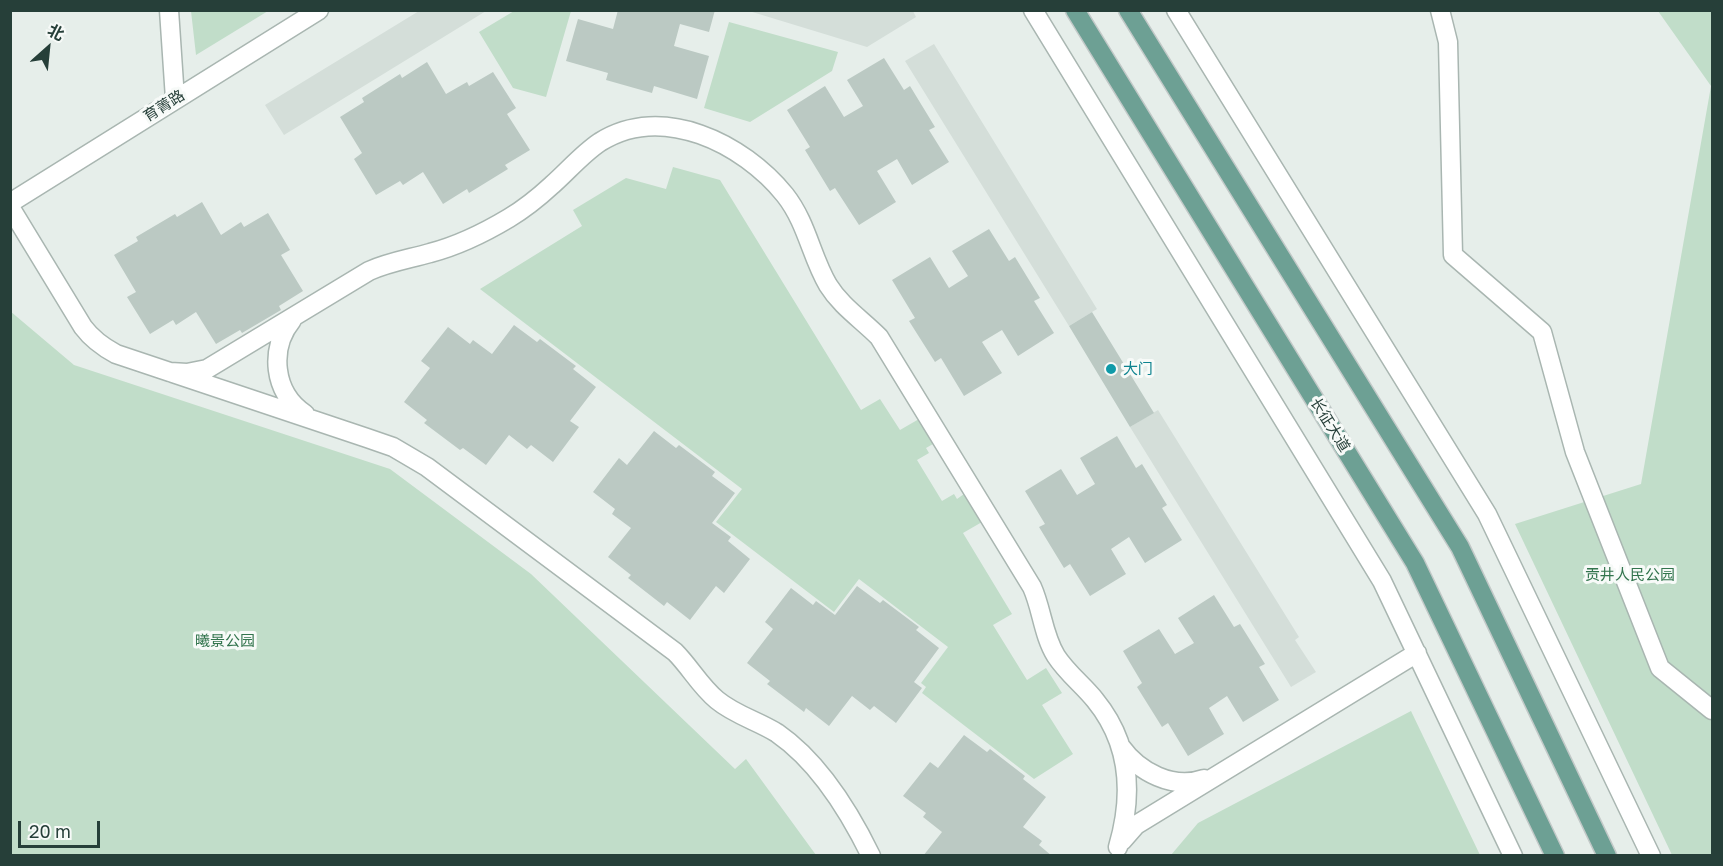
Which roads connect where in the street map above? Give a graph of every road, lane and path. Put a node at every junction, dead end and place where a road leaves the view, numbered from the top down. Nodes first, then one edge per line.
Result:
1 (168, 10) edge
2 (319, 10) edge
3 (1033, 10) edge
4 (1075, 10) edge
5 (1128, 10) edge
6 (1176, 10) edge
7 (1440, 10) edge
8 (175, 99) junction
9 (10, 202) edge
10 (10, 207) edge
11 (296, 315) junction
12 (170, 372) junction
13 (316, 421) junction
14 (1417, 653) junction
15 (1713, 710) edge
16 (1120, 745) junction
17 (1217, 775) junction
18 (1116, 851) edge
19 (871, 855) edge
20 (1514, 855) edge
21 (1555, 855) edge
22 (1607, 855) edge
23 (1651, 855) edge

1 - 8 street
2 - 8 street, 育菁路
3 - 14 street
4 - 21 main road, 长征大道
5 - 22 main road
6 - 23 street
7 - 15 street
8 - 9 street, 育菁路
10 - 12 street
11 - 12 street
11 - 13 street
11 - 16 street
12 - 13 street
13 - 19 street
14 - 17 street
14 - 20 street
16 - 17 street
16 - 18 street
17 - 18 street

